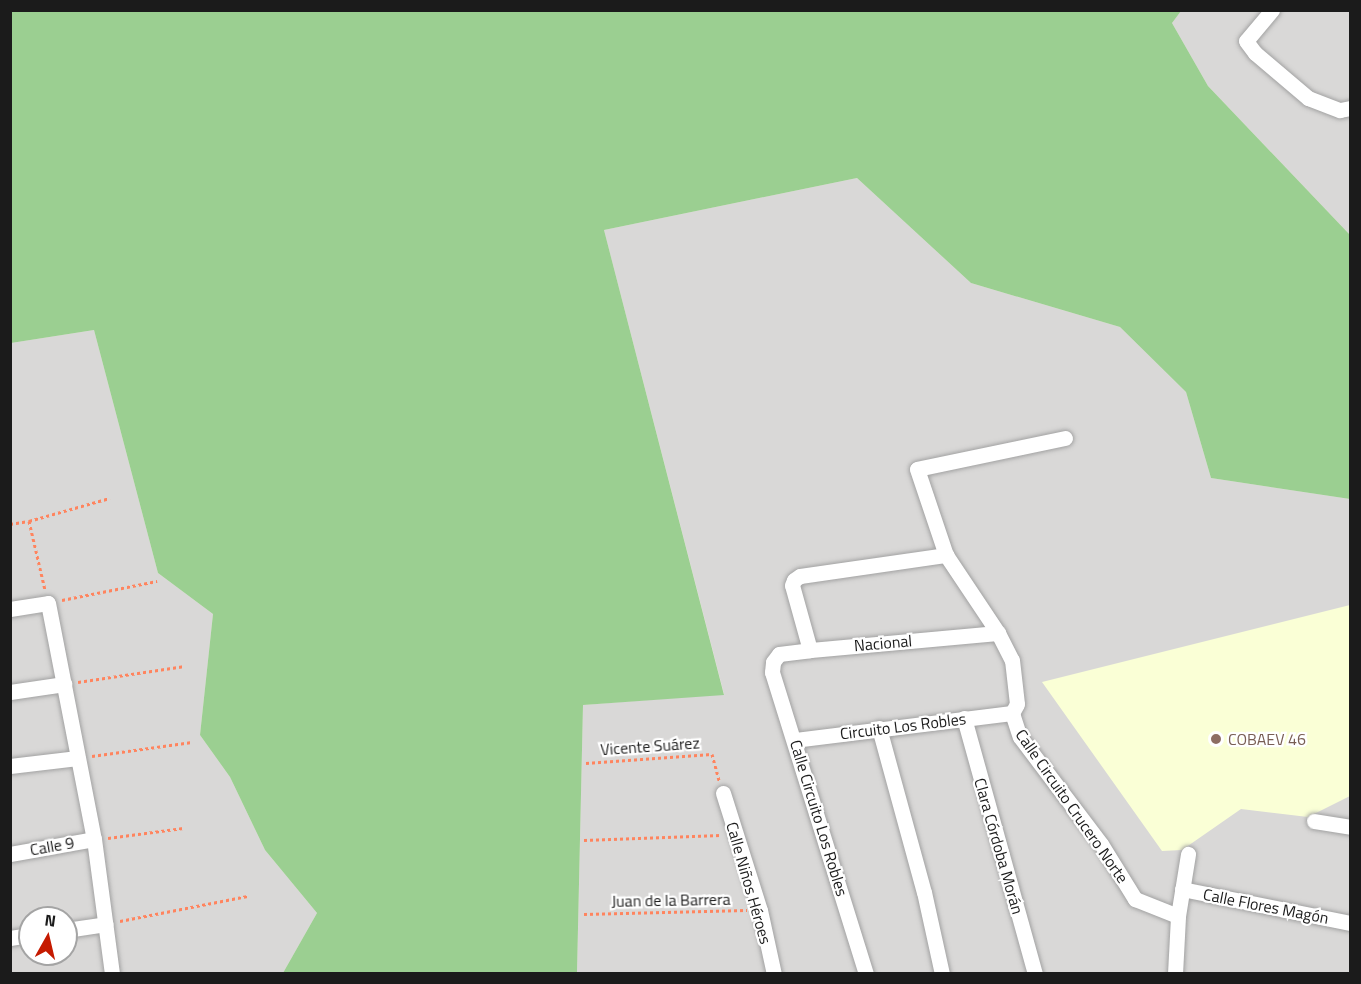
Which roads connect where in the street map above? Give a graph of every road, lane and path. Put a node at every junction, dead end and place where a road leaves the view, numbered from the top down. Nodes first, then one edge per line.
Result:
1 (1272, 10) edge
2 (1350, 108) edge
3 (1065, 438) dead end
4 (110, 498) dead end
5 (29, 521) junction
6 (10, 524) edge
7 (946, 555) junction
8 (157, 581) dead end
9 (48, 603) junction
10 (10, 609) edge
11 (998, 633) junction
12 (810, 650) junction
13 (772, 662) joint
14 (185, 666) dead end
15 (64, 684) junction
16 (10, 692) edge
17 (1012, 713) junction
18 (964, 718) junction
19 (879, 728) junction
20 (795, 740) junction
21 (192, 742) dead end
22 (78, 759) junction
23 (586, 763) dead end
24 (10, 766) edge
25 (723, 793) joint
26 (1314, 820) dead end
27 (1350, 827) edge
28 (183, 828) dead end
29 (735, 835) junction
30 (94, 839) junction
31 (584, 840) dead end
32 (10, 854) edge
33 (1188, 854) dead end
34 (1182, 889) junction
35 (248, 896) dead end
36 (760, 910) junction
37 (584, 914) dead end
38 (1178, 916) junction
39 (1350, 923) edge
40 (106, 924) junction
41 (78, 928) edge
42 (112, 974) edge
43 (774, 974) edge
44 (866, 974) edge
45 (942, 974) edge
46 (1035, 974) edge
47 (1175, 974) edge

1 - 2 street
3 - 7 street, Calle Circuito Crucero Norte
4 - 5 path
5 - 6 path
5 - 9 path
7 - 11 street, Calle Circuito Crucero Norte
7 - 12 street
8 - 9 path
9 - 10 street
9 - 15 street
11 - 12 street, Nacional
11 - 17 street, Calle Circuito Crucero Norte
12 - 13 street, Nacional
13 - 20 street, Calle Circuito Los Robles
14 - 15 path
15 - 16 street
15 - 22 street
17 - 18 street, Circuito Los Robles
17 - 38 street, Calle Circuito Crucero Norte
18 - 19 street, Circuito Los Robles
18 - 46 street, Clara Córdoba Morán
19 - 20 street, Circuito Los Robles
19 - 45 street
20 - 44 street, Calle Circuito Los Robles
21 - 22 path
22 - 24 street
22 - 30 street
23 - 25 path, Vicente Suárez
25 - 29 street, Calle Niños Héroes
26 - 27 street
28 - 30 path
29 - 31 path
29 - 36 street, Calle Niños Héroes
30 - 32 street, Calle 9
30 - 40 street
33 - 34 street
34 - 38 street
34 - 39 street, Calle Flores Magón
35 - 40 path
36 - 37 path, Juan de la Barrera
36 - 43 street, Calle Niños Héroes
38 - 47 street
40 - 41 street
40 - 42 street

